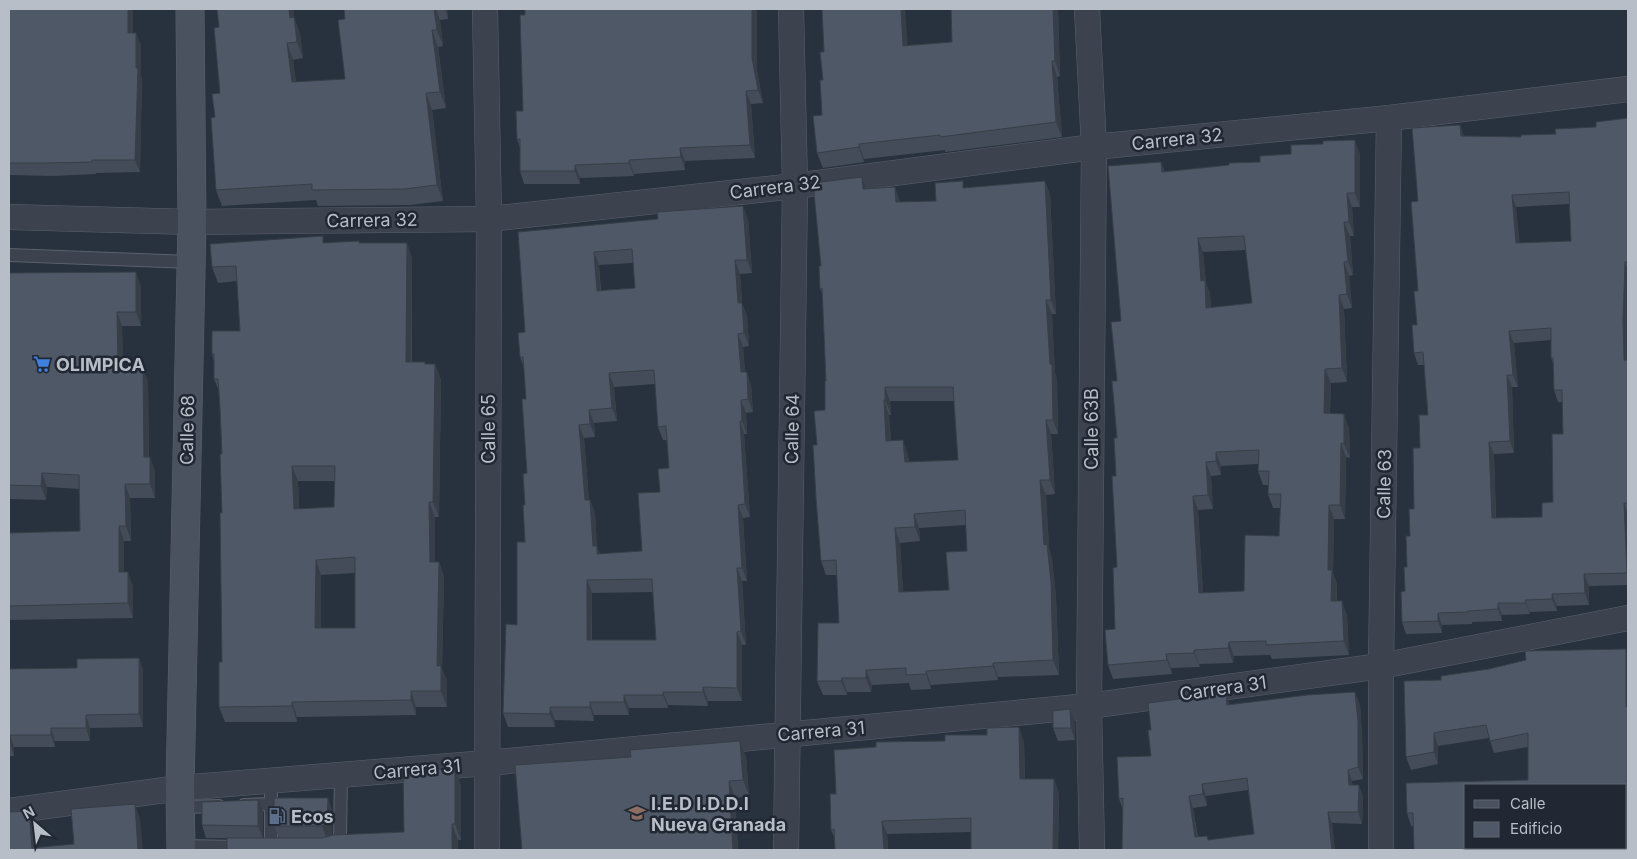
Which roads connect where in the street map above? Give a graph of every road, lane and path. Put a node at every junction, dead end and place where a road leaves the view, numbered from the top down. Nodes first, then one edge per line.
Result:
1 (190, 9) edge
2 (485, 9) edge
3 (791, 9) edge
4 (1087, 9) edge
5 (1628, 89) edge
6 (1389, 118) junction
7 (1094, 147) junction
8 (795, 186) junction
9 (9, 217) edge
10 (489, 219) junction
11 (192, 222) junction
12 (9, 255) edge
13 (190, 262) junction
14 (1628, 618) edge
15 (1381, 666) junction
16 (1089, 706) junction
17 (788, 734) junction
18 (487, 763) junction
19 (341, 775) junction
20 (271, 793) junction
21 (181, 798) junction
22 (9, 811) edge
23 (319, 847) edge
24 (181, 848) edge
25 (487, 850) edge
26 (786, 850) edge
27 (1092, 850) edge
28 (1381, 850) edge

1 - 11 street, Calle 68
2 - 10 street, Calle 65
3 - 8 street, Calle 64
4 - 7 street, Calle 63B
5 - 6 street, Carrera 32
6 - 7 street, Carrera 32
6 - 15 street, Calle 63
7 - 8 street, Carrera 32
7 - 16 street, Calle 63B
8 - 10 street, Carrera 32
8 - 17 street, Calle 64
9 - 11 street, Carrera 32
10 - 11 street, Carrera 32
10 - 18 street, Calle 65
11 - 13 street, Calle 68
12 - 13 lane
13 - 21 street, Calle 68
14 - 15 street, Carrera 31
15 - 16 street, Carrera 31
15 - 28 street, Calle 63
16 - 17 street, Carrera 31
16 - 27 street, Calle 63B
17 - 18 street, Carrera 31
17 - 26 street, Calle 64
18 - 19 street, Carrera 31
18 - 25 street, Calle 65
19 - 20 street, Carrera 31
19 - 23 lane
20 - 21 street, Carrera 31
20 - 24 lane
21 - 22 street, Carrera 31
21 - 24 street, Calle 68

